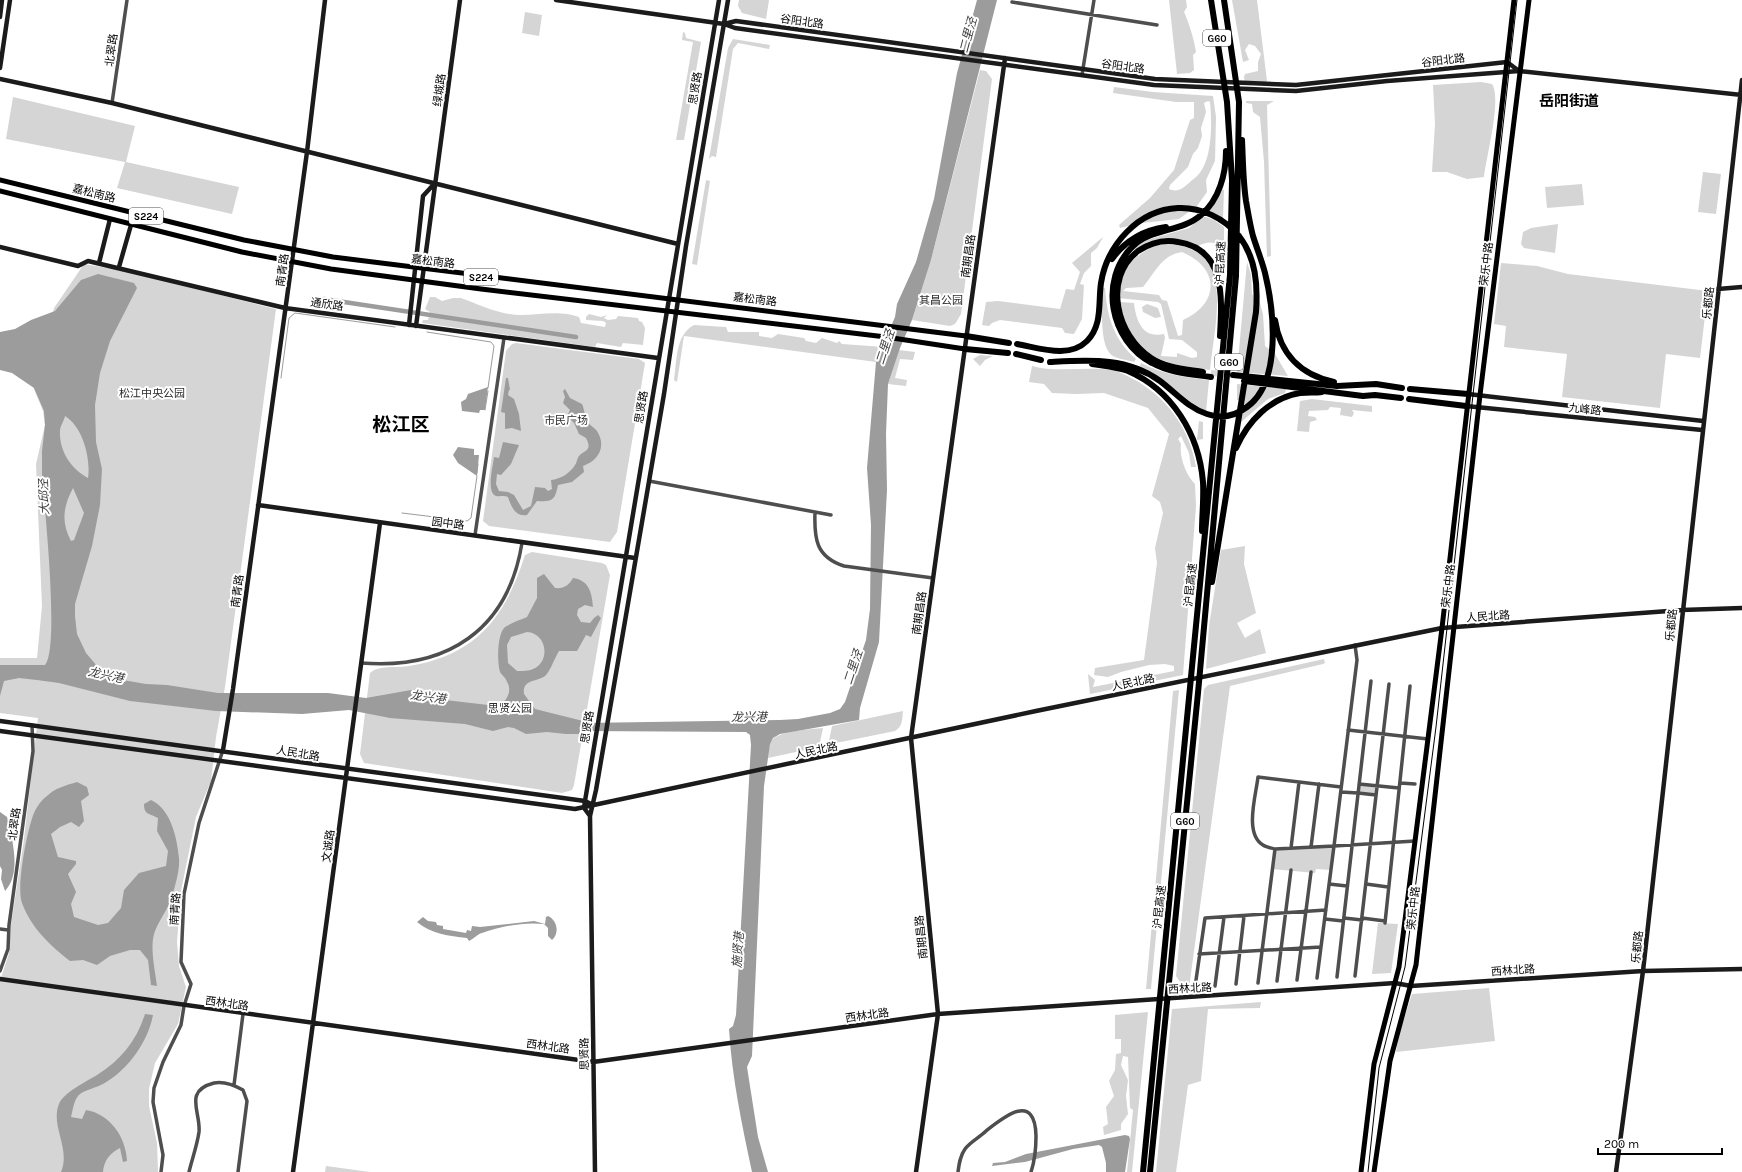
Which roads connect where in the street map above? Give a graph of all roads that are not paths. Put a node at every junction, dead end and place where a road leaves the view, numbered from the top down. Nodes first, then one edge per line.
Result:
1 (2, 0) edge
2 (10, 0) edge
3 (127, 0) edge
4 (325, 0) edge
5 (460, 0) edge
6 (556, 0) edge
7 (719, 0) edge
8 (728, 0) edge
9 (1094, 0) edge
10 (1210, 0) edge
11 (1224, 0) edge
12 (1514, 0) edge
13 (1529, 0) edge
14 (1012, 2) dead end
15 (1092, 14) junction
16 (0, 17) edge
17 (715, 22) junction
18 (724, 24) junction
19 (1157, 25) dead end
20 (1005, 58) junction
21 (1507, 62) junction
22 (1004, 65) junction
23 (0, 68) edge
24 (1083, 70) junction
25 (1519, 71) junction
26 (1506, 72) junction
27 (1082, 75) junction
28 (0, 79) edge
29 (1742, 80) edge
30 (1741, 95) edge
31 (1225, 102) junction
32 (1239, 102) junction
33 (112, 103) junction
34 (307, 152) junction
35 (0, 180) edge
36 (435, 183) junction
37 (0, 192) edge
38 (110, 219) junction
39 (131, 225) junction
40 (1180, 226) junction
41 (678, 244) junction
42 (0, 246) edge
43 (293, 251) junction
44 (292, 262) junction
45 (99, 263) junction
46 (119, 267) junction
47 (414, 269) junction
48 (424, 270) junction
49 (1102, 276) junction
50 (415, 281) junction
51 (421, 282) junction
52 (1742, 287) edge
53 (1718, 289) junction
54 (670, 299) junction
55 (678, 300) junction
56 (285, 308) junction
57 (1272, 309) junction
58 (667, 311) junction
59 (676, 312) junction
60 (409, 323) junction
61 (416, 324) junction
62 (966, 336) junction
63 (504, 338) junction
64 (1009, 343) dead end
65 (1017, 344) dead end
66 (965, 349) junction
67 (1008, 353) dead end
68 (1016, 354) dead end
69 (658, 358) junction
70 (1041, 360) dead end
71 (1346, 386) junction
72 (1402, 388) dead end
73 (1410, 389) dead end
74 (1326, 392) junction
75 (1468, 394) junction
76 (1480, 395) junction
77 (1401, 398) dead end
78 (1409, 398) dead end
79 (1466, 406) junction
80 (1480, 407) junction
81 (1703, 421) junction
82 (1215, 430) junction
83 (1702, 430) junction
84 (1232, 462) junction
85 (649, 481) junction
86 (258, 505) junction
87 (816, 512) junction
88 (831, 515) dead end
89 (380, 523) junction
90 (475, 535) junction
91 (522, 543) junction
92 (624, 556) junction
93 (635, 558) junction
94 (933, 578) junction
95 (1742, 608) edge
96 (1682, 610) junction
97 (1197, 620) junction
98 (1205, 621) junction
99 (1454, 627) junction
100 (1442, 628) junction
101 (1354, 645) junction
102 (361, 664) junction
103 (1371, 682) dead end
104 (1389, 684) dead end
105 (1410, 686) dead end
106 (0, 720) edge
107 (32, 725) junction
108 (1348, 730) junction
109 (0, 732) edge
110 (1365, 732) junction
111 (1383, 734) junction
112 (32, 735) junction
113 (1404, 736) junction
114 (911, 738) junction
115 (1428, 738) junction
116 (223, 750) junction
117 (220, 761) junction
118 (347, 769) junction
119 (347, 779) junction
120 (1299, 782) junction
121 (1400, 783) junction
122 (1318, 784) junction
123 (1359, 784) junction
124 (1415, 784) dead end
125 (1377, 786) junction
126 (1341, 787) junction
127 (1399, 788) junction
128 (1340, 792) junction
129 (1358, 793) junction
130 (1376, 794) junction
131 (584, 801) junction
132 (593, 805) junction
133 (584, 808) junction
134 (590, 816) junction
135 (1415, 841) junction
136 (1393, 842) junction
137 (1370, 843) junction
138 (1352, 844) junction
139 (1334, 846) junction
140 (1311, 847) junction
141 (1291, 848) junction
142 (1275, 849) junction
143 (1291, 870) dead end
144 (1311, 872) dead end
145 (1329, 884) junction
146 (1366, 884) junction
147 (1347, 886) junction
148 (1388, 887) junction
149 (1326, 910) junction
150 (1306, 911) junction
151 (1286, 913) junction
152 (1267, 914) junction
153 (1244, 916) junction
154 (1224, 917) junction
155 (1325, 919) junction
156 (1362, 919) junction
157 (1344, 920) junction
158 (0, 929) edge
159 (8, 930) junction
160 (1321, 947) junction
161 (1301, 948) junction
162 (1281, 949) junction
163 (1262, 950) junction
164 (1240, 951) junction
165 (1219, 952) junction
166 (1199, 954) junction
167 (1742, 969) edge
168 (0, 971) edge
169 (1643, 971) junction
170 (1355, 976) dead end
171 (1337, 977) dead end
172 (1317, 978) dead end
173 (0, 979) edge
174 (1297, 980) dead end
175 (1277, 981) dead end
176 (1258, 983) dead end
177 (1395, 983) junction
178 (1236, 984) dead end
179 (1215, 986) dead end
180 (1411, 986) junction
181 (1195, 987) dead end
182 (184, 1006) junction
183 (243, 1014) junction
184 (938, 1014) junction
185 (312, 1024) junction
186 (593, 1062) junction
187 (234, 1085) junction
188 (161, 1172) edge
189 (189, 1172) edge
190 (238, 1172) edge
191 (293, 1172) edge
192 (595, 1172) edge
193 (916, 1172) edge
194 (958, 1172) edge
195 (1031, 1172) edge
196 (1143, 1172) edge
197 (1150, 1172) edge
198 (1362, 1172) edge
199 (1374, 1172) edge
200 (1616, 1172) edge

1 - 16 main road
2 - 23 main road
3 - 33 street, 北翠路
4 - 34 main road, 南青路
5 - 36 main road, 绿城路
6 - 17 main road, 谷阳北路
7 - 17 main road, 思贤路
8 - 18 main road, 思贤路
9 - 15 street
10 - 31 highway, G60
11 - 32 highway, 沪昆高速 / G60
12 - 21 main road, 荣乐中路
13 - 25 main road, 荣乐中路
14 - 15 street
15 - 19 street
15 - 24 street
17 - 18 main road, 谷阳北路
17 - 41 main road, 思贤路
18 - 20 main road, 谷阳北路
18 - 22 main road, 谷阳北路
18 - 55 main road, 思贤路
20 - 22 main road, 南期昌路
20 - 24 main road, 谷阳北路
21 - 24 main road, 谷阳北路
21 - 25 main road
21 - 26 main road, 荣乐中路
22 - 27 main road, 谷阳北路
22 - 62 main road, 南期昌路
24 - 27 street
25 - 26 main road, 谷阳北路
25 - 30 main road, 谷阳北路
25 - 76 main road, 荣乐中路
26 - 27 main road, 谷阳北路
26 - 75 main road, 荣乐中路
28 - 33 main road
29 - 30 main road, 乐都路
30 - 53 main road, 乐都路
31 - 40 highway
31 - 82 highway, 沪昆高速 / G60
32 - 57 highway
32 - 98 highway, 沪昆高速 / G60
33 - 34 main road
34 - 36 main road
34 - 43 main road, 南青路
35 - 43 main road, 嘉松南路 / S224
36 - 41 main road
36 - 47 main road, 绿城路
36 - 48 main road, 绿城路
37 - 38 main road, 嘉松南路 / S224
38 - 39 main road, 嘉松南路 / S224
38 - 45 main road
39 - 44 main road, 嘉松南路 / S224
39 - 46 main road
40 - 49 highway
40 - 82 highway
41 - 54 main road, 思贤路
42 - 45 main road, 通欣路
43 - 44 main road, 南青路
43 - 47 main road, 嘉松南路 / S224
44 - 50 main road, 嘉松南路 / S224
44 - 56 main road, 南青路
45 - 46 main road, 通欣路
46 - 56 main road, 通欣路
47 - 48 main road, 嘉松南路 / S224
47 - 50 main road, 绿城路
48 - 51 main road, 绿城路
48 - 54 main road, 嘉松南路 / S224
49 - 65 highway
49 - 84 highway
50 - 51 main road, 嘉松南路 / S224
50 - 60 main road, 绿城路
51 - 58 main road, 嘉松南路 / S224
51 - 61 main road, 绿城路
52 - 53 main road
53 - 81 main road, 乐都路
54 - 55 main road, 嘉松南路 / S224
54 - 58 main road, 思贤路
55 - 59 main road, 思贤路
55 - 62 main road, 嘉松南路 / S224
56 - 60 main road, 通欣路
56 - 86 main road, 南青路
57 - 71 highway
57 - 97 highway
58 - 59 main road, 嘉松南路 / S224
58 - 69 main road, 思贤路
59 - 66 main road, 嘉松南路 / S224
59 - 85 main road, 思贤路
60 - 61 main road, 通欣路
61 - 63 main road, 通欣路
62 - 64 highway
62 - 66 main road, 南期昌路
63 - 69 main road, 通欣路
63 - 90 street
66 - 67 highway
66 - 94 main road, 南期昌路
68 - 70 highway
69 - 92 main road, 思贤路
71 - 72 highway
71 - 74 highway
73 - 75 highway
74 - 77 highway
74 - 84 highway
75 - 76 main road, 九峰路
75 - 79 main road, 荣乐中路
76 - 80 main road, 荣乐中路
76 - 81 main road, 九峰路
78 - 79 highway
79 - 80 main road, 九峰路
79 - 100 main road, 荣乐中路
80 - 83 main road, 九峰路
80 - 99 main road, 荣乐中路
81 - 83 main road, 乐都路
82 - 97 highway, 沪昆高速 / G60
83 - 96 main road, 乐都路
84 - 98 highway
85 - 87 street
85 - 93 main road, 思贤路
86 - 89 main road, 园中路
86 - 116 main road, 南青路
87 - 88 street
87 - 94 street
89 - 90 main road, 园中路
89 - 102 main road, 文诚路
90 - 91 main road, 园中路
91 - 92 main road, 园中路
91 - 102 street
92 - 93 main road, 园中路
92 - 131 main road, 思贤路
93 - 132 main road, 思贤路
94 - 114 main road, 南期昌路
95 - 96 main road, 人民北路
96 - 99 main road, 人民北路
96 - 169 main road, 乐都路
97 - 196 highway, 沪昆高速 / G60
98 - 197 highway, 沪昆高速 / G60
99 - 100 main road, 人民北路
99 - 180 main road, 荣乐中路
100 - 101 main road, 人民北路
100 - 115 main road, 荣乐中路
101 - 108 street
101 - 114 main road, 人民北路
102 - 118 main road, 文诚路
103 - 110 street
104 - 111 street
105 - 113 street
106 - 107 main road, 人民北路
107 - 112 street, 北翠路
107 - 116 main road, 人民北路
108 - 110 street
108 - 126 street
109 - 112 main road, 人民北路
110 - 111 street
110 - 123 street
111 - 113 street
111 - 125 street
112 - 117 main road, 人民北路
112 - 159 street, 北翠路
113 - 115 street
113 - 121 street
114 - 132 main road, 人民北路
114 - 184 main road, 南期昌路
115 - 135 main road, 荣乐中路
116 - 117 street, 南青路
116 - 118 main road, 人民北路
117 - 119 main road, 人民北路
117 - 182 street, 南青路
118 - 119 main road, 文诚路
118 - 131 main road, 人民北路
119 - 133 main road, 人民北路
119 - 185 main road, 文诚路
120 - 122 street
120 - 141 street
120 - 142 street
121 - 124 street
121 - 127 street
122 - 126 street
122 - 140 street
123 - 125 street
123 - 129 street
125 - 127 street
125 - 130 street
126 - 128 street
127 - 136 street
128 - 129 street
128 - 139 street
129 - 130 street
129 - 138 street
130 - 137 street
131 - 132 main road, 人民北路
131 - 133 main road, 思贤路
132 - 133 main road, 人民北路
132 - 134 main road, 思贤路
133 - 134 main road
134 - 186 main road, 思贤路
135 - 136 street
135 - 177 main road, 荣乐中路
136 - 137 street
136 - 148 street
137 - 138 street
137 - 146 street
138 - 139 street
138 - 147 street
139 - 140 street
139 - 145 street
140 - 141 street
141 - 142 street
142 - 152 street
143 - 151 street
144 - 150 street
145 - 147 street
145 - 149 street
146 - 148 street
146 - 156 street
147 - 157 street
148 - 156 street
149 - 150 street
149 - 155 street
150 - 151 street
150 - 161 street
151 - 152 street
151 - 162 street
152 - 153 street
152 - 163 street
153 - 154 street
153 - 164 street
154 - 165 street
154 - 166 street
155 - 157 street
155 - 160 street
156 - 157 street
156 - 170 street
157 - 171 street
158 - 159 street
159 - 168 street, 北翠路
160 - 161 street
160 - 172 street
161 - 162 street
161 - 174 street
162 - 163 street
162 - 175 street
163 - 164 street
163 - 176 street
164 - 165 street
164 - 178 street
165 - 166 street
165 - 179 street
166 - 181 street
167 - 169 main road, 西林北路
169 - 180 main road, 西林北路
169 - 200 main road, 乐都路
173 - 182 main road, 西林北路
177 - 180 main road, 西林北路
177 - 184 main road, 西林北路
177 - 198 main road, 荣乐中路
180 - 199 main road, 荣乐中路
182 - 183 main road, 西林北路
182 - 188 street, 南青路
183 - 185 main road, 西林北路
183 - 187 street
184 - 186 main road, 西林北路
184 - 193 main road, 南期昌路
185 - 186 main road, 西林北路
185 - 191 main road, 文诚路
186 - 192 main road, 思贤路
187 - 189 street
187 - 190 street
194 - 195 street

